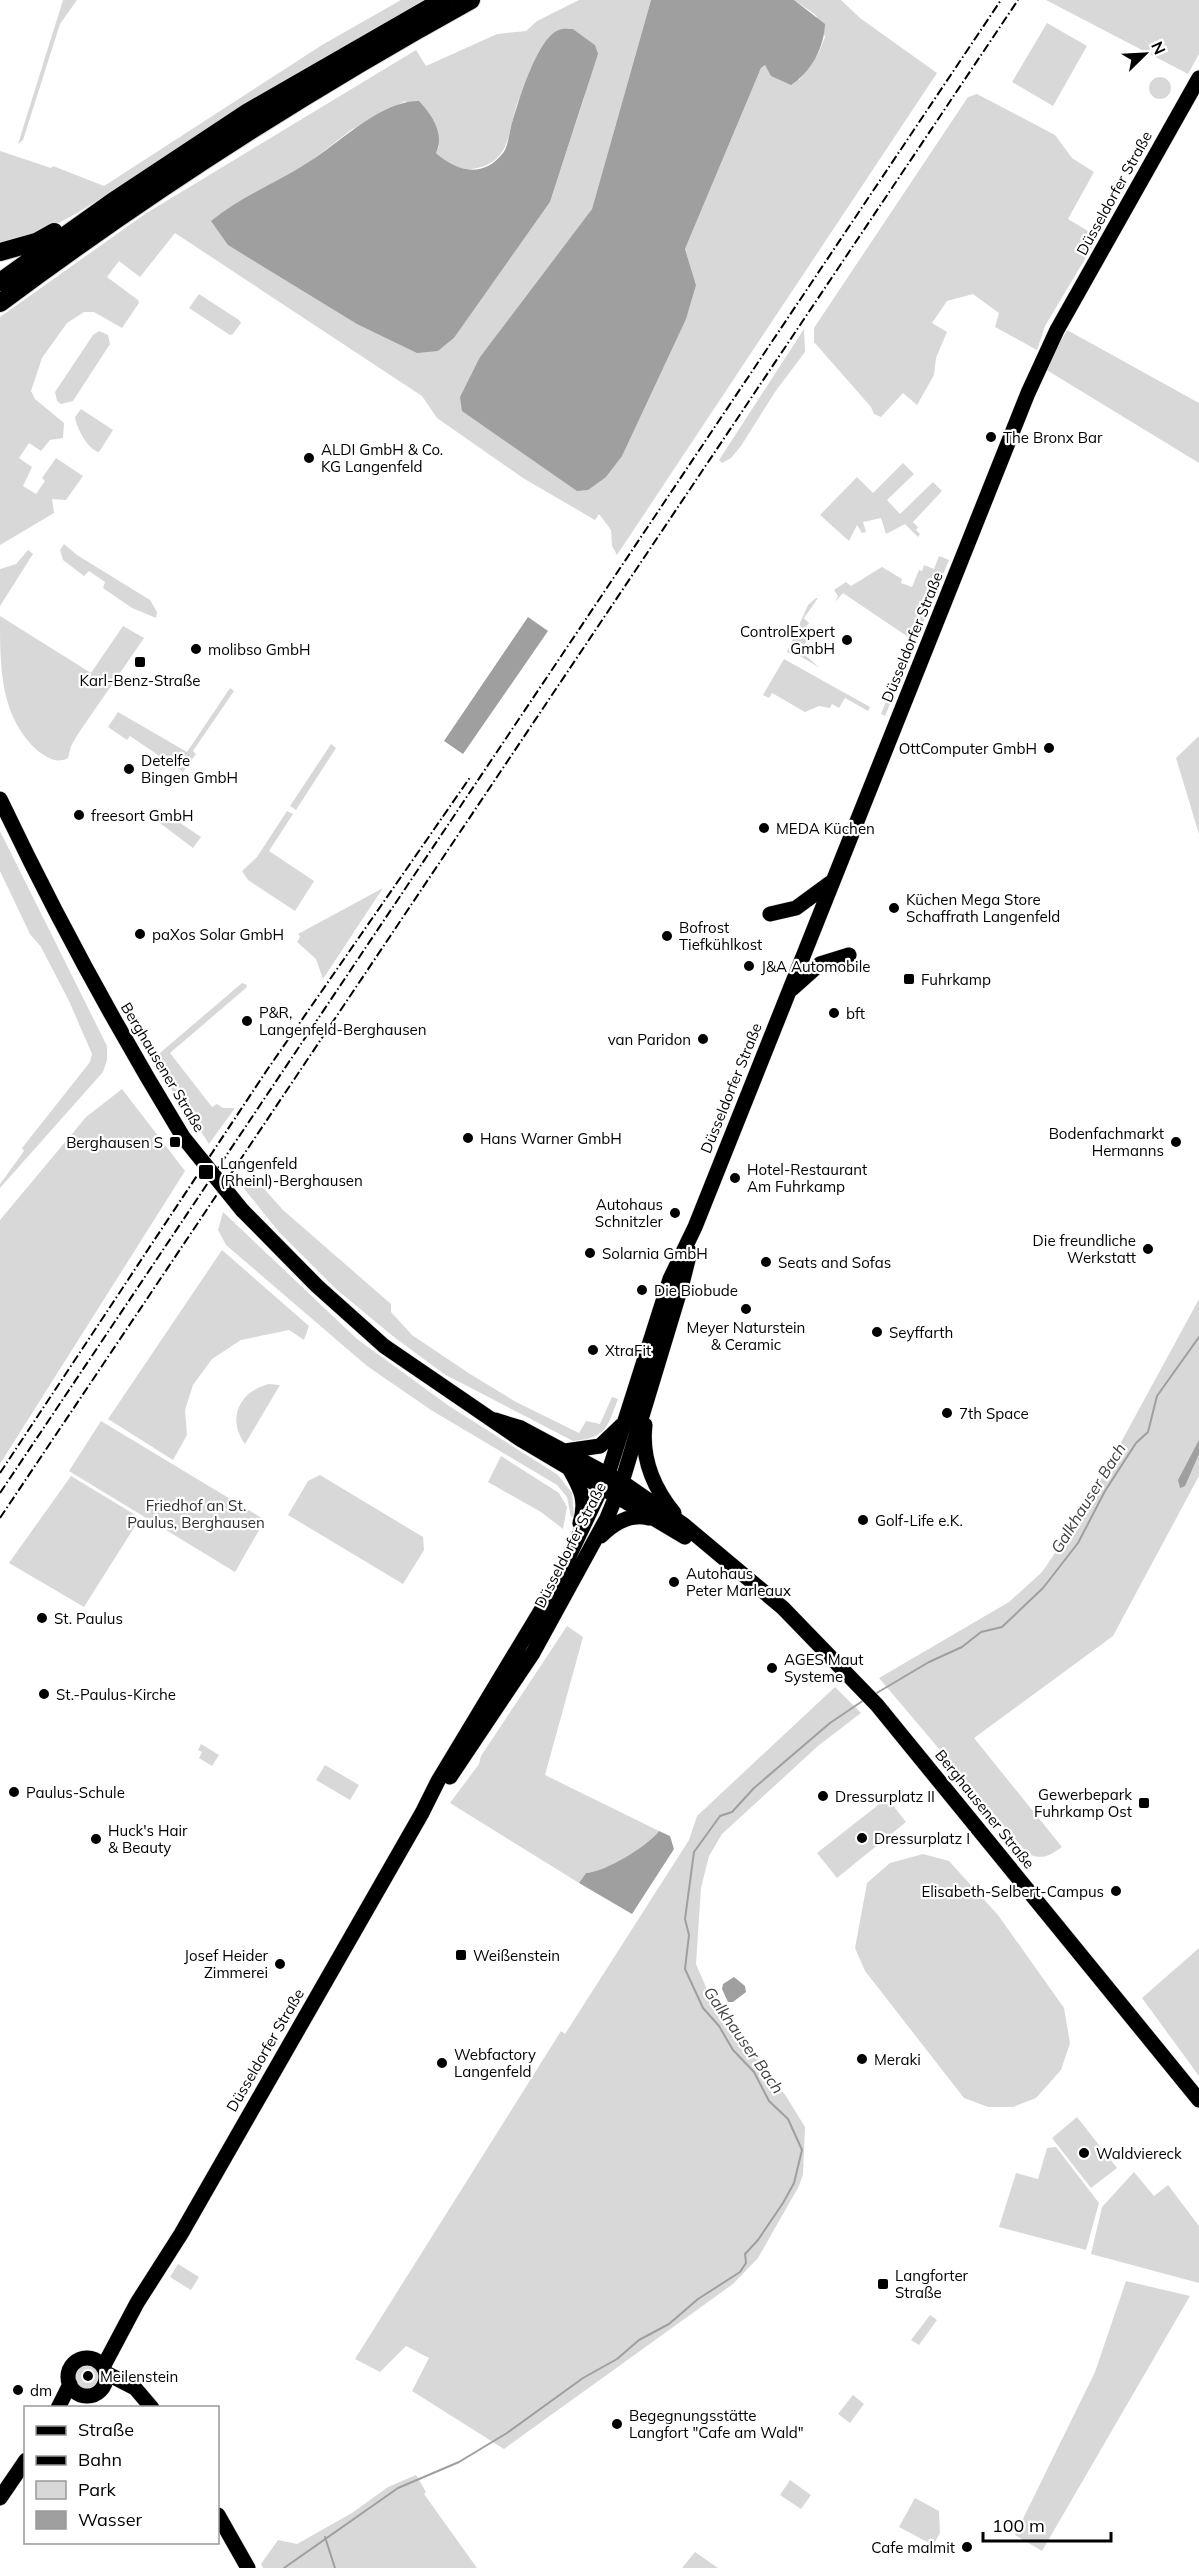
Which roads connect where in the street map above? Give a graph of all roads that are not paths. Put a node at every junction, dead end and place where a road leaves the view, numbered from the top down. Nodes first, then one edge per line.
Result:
1 (443, 0) edge
2 (471, 0) edge
3 (1199, 78) edge
4 (112, 202) junction
5 (0, 252) edge
6 (0, 282) edge
7 (0, 303) edge
8 (0, 799) edge
9 (832, 881) junction
10 (770, 914) dead end
11 (849, 955) dead end
12 (788, 993) junction
13 (695, 1227) junction
14 (647, 1399) junction
15 (495, 1420) junction
16 (626, 1421) junction
17 (565, 1451) junction
18 (569, 1467) junction
19 (608, 1474) junction
20 (622, 1482) junction
21 (602, 1488) junction
22 (616, 1497) junction
23 (656, 1520) junction
24 (684, 1525) junction
25 (595, 1542) junction
26 (572, 1552) junction
27 (724, 1559) junction
28 (422, 1813) junction
29 (1199, 2100) edge
30 (137, 2303) junction
31 (89, 2358) junction
32 (104, 2370) junction
33 (70, 2384) junction
34 (101, 2390) junction
35 (82, 2395) junction
36 (59, 2406) edge
37 (71, 2406) edge
38 (138, 2406) edge
39 (150, 2406) edge
40 (24, 2463) edge
41 (0, 2498) edge
42 (219, 2517) edge
43 (248, 2568) edge

1 - 4 highway
2 - 7 highway
3 - 9 main road, Düsseldorfer Straße
4 - 5 highway
4 - 6 highway
8 - 15 main road, Berghausener Straße, bridge
9 - 10 main road
9 - 12 main road, Düsseldorfer Straße
11 - 12 main road
12 - 13 main road, Düsseldorfer Straße
13 - 14 main road, Düsseldorfer Straße
13 - 16 main road, Düsseldorfer Straße
14 - 20 main road, Düsseldorfer Straße
14 - 24 main road
15 - 17 main road, Berghausener Straße
15 - 18 main road, Berghausener Straße
16 - 17 main road
16 - 19 main road, Düsseldorfer Straße
17 - 19 main road, Berghausener Straße
18 - 21 main road, Berghausener Straße
18 - 26 main road
19 - 20 main road, Berghausener Straße
19 - 21 main road, Düsseldorfer Straße
20 - 22 main road, Düsseldorfer Straße
20 - 24 main road, Berghausener Straße
21 - 22 main road, Berghausener Straße
21 - 26 main road, Düsseldorfer Straße
22 - 23 main road, Berghausener Straße
22 - 25 main road, Düsseldorfer Straße
23 - 25 main road
23 - 27 main road, Berghausener Straße
24 - 27 main road, Berghausener Straße
25 - 28 main road, Düsseldorfer Straße
26 - 28 main road, Düsseldorfer Straße
27 - 29 main road, Berghausener Straße
28 - 30 main road, Düsseldorfer Straße
30 - 31 main road, Düsseldorfer Straße
30 - 32 main road, Düsseldorfer Straße
31 - 32 main road
31 - 33 main road
32 - 34 main road
32 - 39 main road
33 - 35 main road
33 - 36 main road
34 - 35 main road
34 - 38 main road
35 - 37 main road
40 - 41 main road
42 - 43 main road

